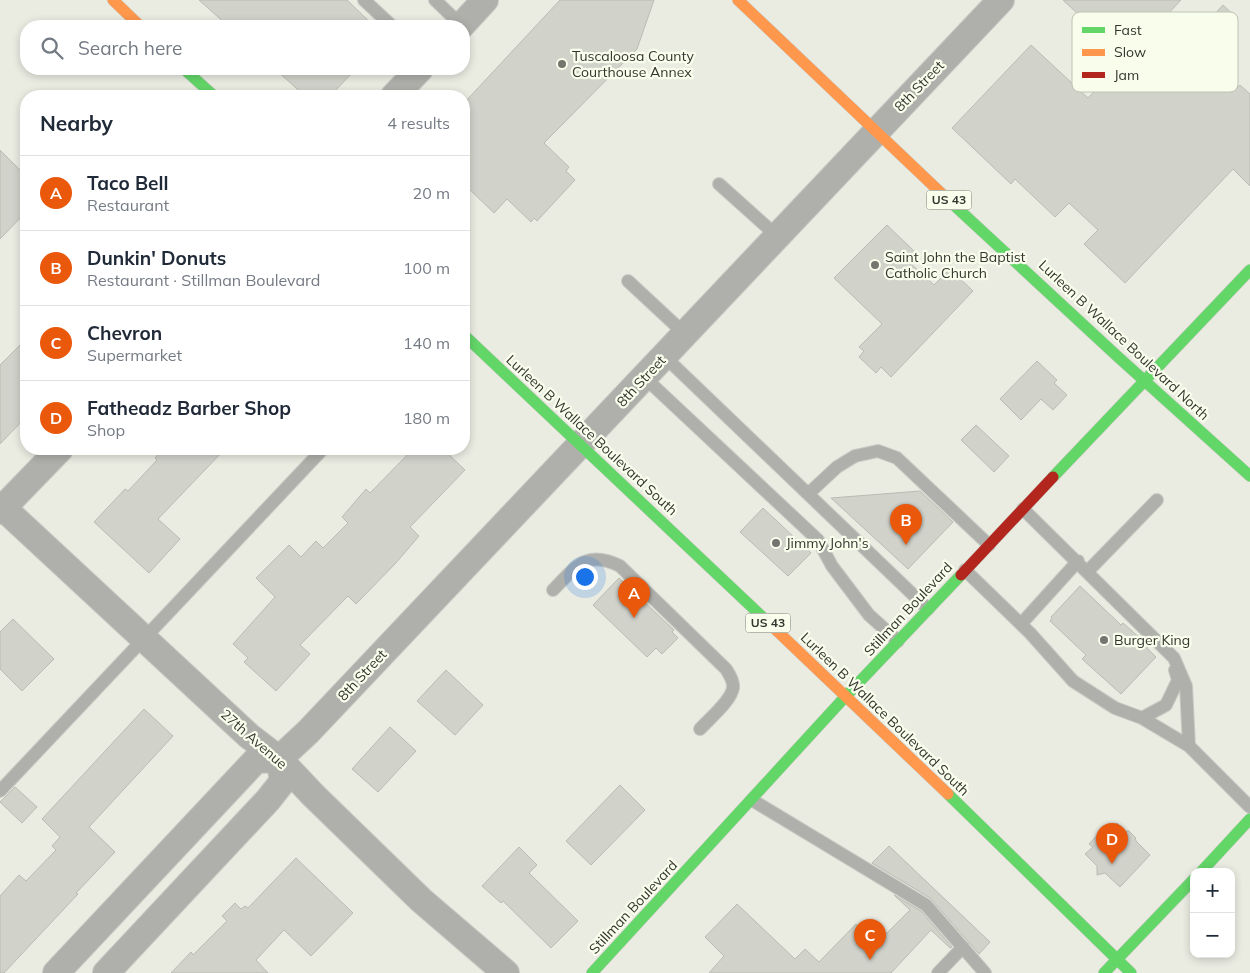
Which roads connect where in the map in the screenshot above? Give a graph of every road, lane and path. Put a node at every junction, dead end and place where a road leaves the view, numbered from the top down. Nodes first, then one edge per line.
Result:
1 (113, 0) edge
2 (364, 0) edge
3 (435, 0) edge
4 (486, 0) edge
5 (738, 0) edge
6 (1001, 0) edge
7 (134, 20) edge
8 (386, 20) edge
9 (455, 20) edge
10 (467, 20) edge
11 (191, 75) edge
12 (414, 75) edge
13 (207, 90) edge
14 (400, 90) edge
15 (875, 132) junction
16 (719, 184) dead end
17 (777, 236) junction
18 (1250, 270) edge
19 (628, 281) dead end
20 (685, 334) junction
21 (470, 341) edge
22 (664, 356) junction
23 (644, 377) junction
24 (1145, 380) junction
25 (581, 444) junction
26 (54, 455) edge
27 (316, 455) edge
28 (1250, 476) edge
29 (808, 494) junction
30 (1157, 500) dead end
31 (1, 508) edge
32 (1023, 509) junction
33 (989, 545) junction
34 (1078, 562) junction
35 (965, 570) junction
36 (1088, 572) junction
37 (553, 590) dead end
38 (928, 609) junction
39 (1021, 624) junction
40 (145, 639) junction
41 (898, 641) junction
42 (1172, 656) junction
43 (845, 697) junction
44 (1142, 718) junction
45 (700, 729) dead end
46 (1188, 746) junction
47 (279, 759) junction
48 (0, 791) edge
49 (752, 800) junction
50 (1250, 807) edge
51 (1250, 819) edge
52 (1205, 868) edge
53 (1190, 883) edge
54 (963, 947) junction
55 (1117, 960) junction
56 (56, 973) edge
57 (106, 973) edge
58 (506, 973) edge
59 (592, 973) edge
60 (938, 973) edge
61 (986, 973) edge
62 (1104, 973) edge
63 (1131, 973) edge

1 - 7 main road
2 - 8 lane
3 - 9 lane
4 - 10 street
5 - 15 main road, Lurleen B Wallace Boulevard North / US 43
6 - 15 street, 8th Street
11 - 13 main road
12 - 14 street
15 - 17 street, 8th Street
15 - 24 main road, Lurleen B Wallace Boulevard North / US 43
16 - 17 lane
17 - 20 street, 8th Street
18 - 24 main road, Stillman Boulevard
19 - 20 lane
20 - 22 street, 8th Street
21 - 25 main road, Lurleen B Wallace Boulevard South / US 43
22 - 23 street, 8th Street
22 - 29 lane
23 - 25 street, 8th Street
23 - 41 lane
24 - 28 main road, Lurleen B Wallace Boulevard North / US 43
24 - 32 main road, Stillman Boulevard
25 - 43 main road, Lurleen B Wallace Boulevard South / US 43
25 - 47 street, 8th Street
26 - 31 street
27 - 40 lane
29 - 33 lane
29 - 38 lane
30 - 36 lane
31 - 40 street, 27th Avenue
32 - 33 main road, Stillman Boulevard
32 - 34 lane
33 - 35 main road, Stillman Boulevard
34 - 36 lane
34 - 39 lane
35 - 38 main road, Stillman Boulevard
35 - 39 lane
36 - 42 lane
37 - 45 lane
38 - 41 main road, Stillman Boulevard
39 - 44 lane
40 - 47 street, 27th Avenue
40 - 48 lane
41 - 43 main road, Stillman Boulevard
42 - 44 lane
42 - 46 lane
43 - 49 main road, Stillman Boulevard
43 - 55 main road, Lurleen B Wallace Boulevard South / US 43
44 - 46 lane
46 - 50 lane
47 - 56 street
47 - 57 street
47 - 58 street, 27th Avenue
49 - 54 lane
49 - 59 main road, Stillman Boulevard
51 - 52 main road
53 - 55 main road
54 - 60 lane
54 - 61 lane
55 - 62 main road
55 - 63 main road, Lurleen B Wallace Boulevard South / US 43

